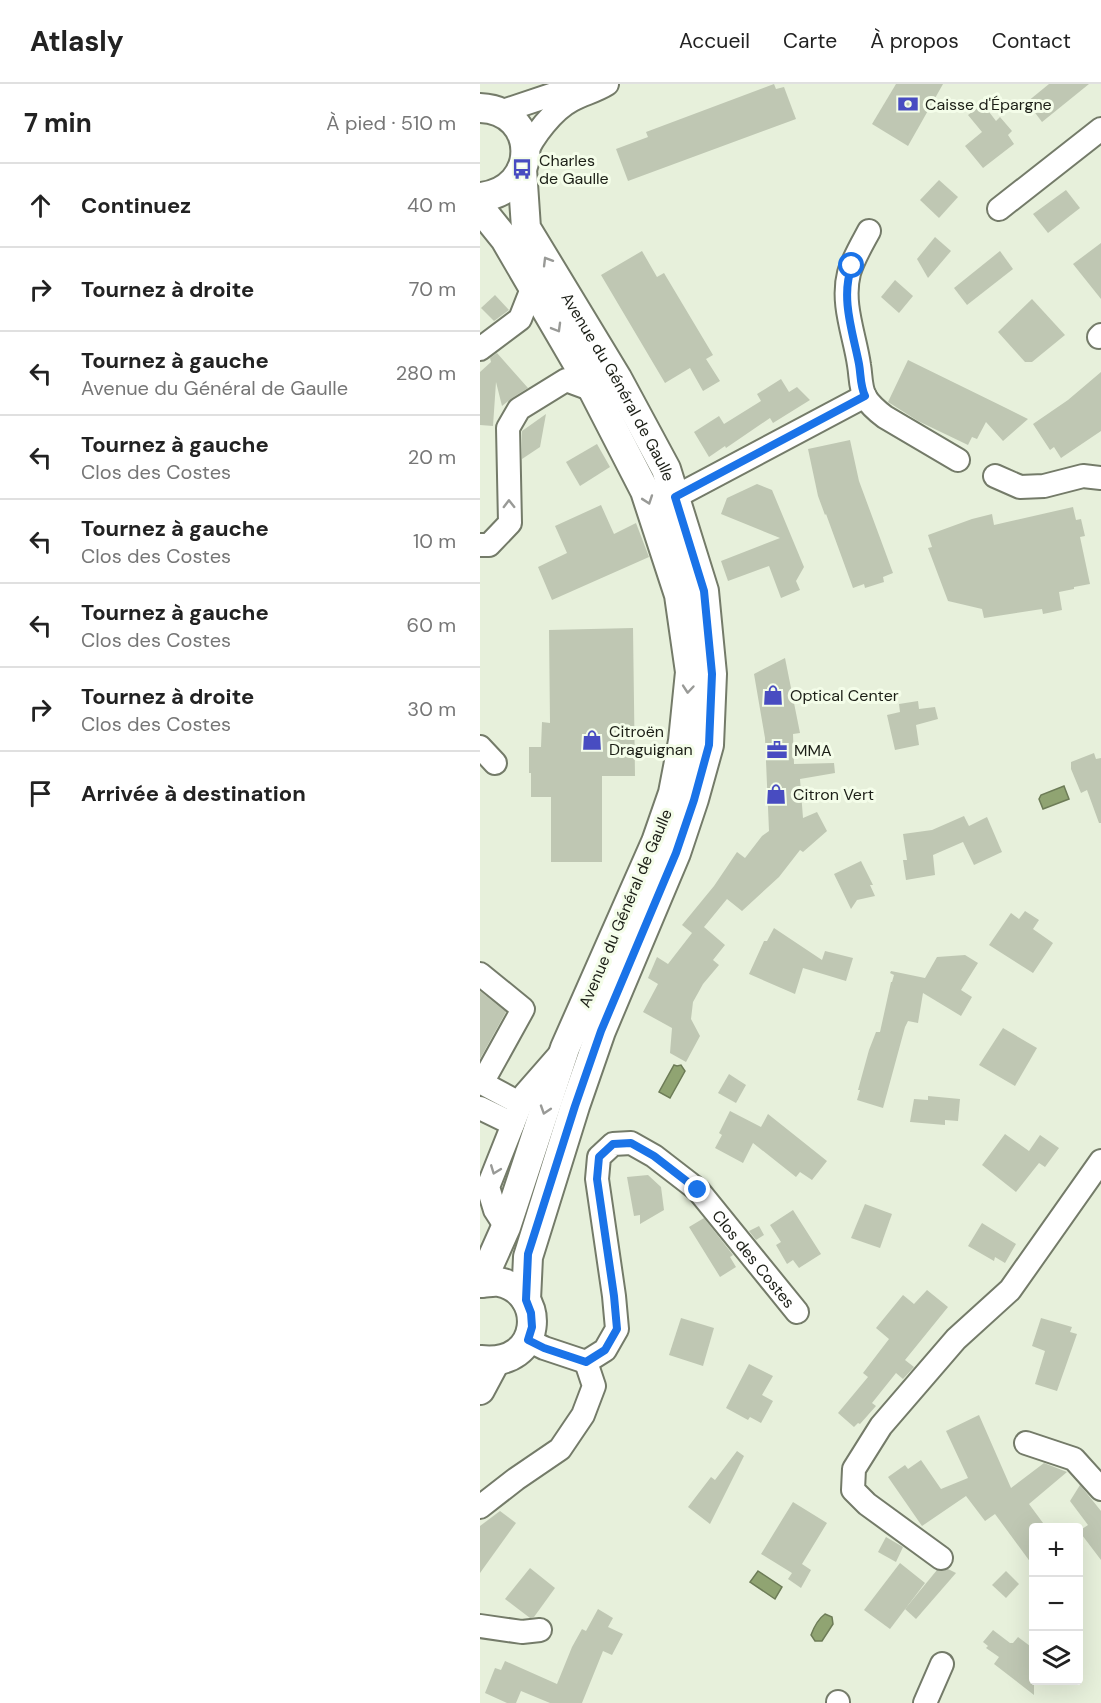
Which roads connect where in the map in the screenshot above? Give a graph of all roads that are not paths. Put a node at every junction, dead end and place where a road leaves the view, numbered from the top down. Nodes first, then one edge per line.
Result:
1 (585, 84) edge
2 (607, 84) edge
3 (490, 110) edge
4 (1101, 129) edge
5 (524, 162) junction
6 (480, 197) edge
7 (480, 208) edge
8 (999, 209) dead end
9 (869, 231) dead end
10 (533, 286) junction
11 (480, 349) edge
12 (593, 390) junction
13 (865, 396) junction
14 (958, 460) dead end
15 (995, 476) dead end
16 (1101, 478) edge
17 (675, 497) junction
18 (480, 545) edge
19 (480, 974) edge
20 (565, 1048) junction
21 (481, 1083) edge
22 (480, 1108) edge
23 (517, 1114) junction
24 (1101, 1161) edge
25 (506, 1227) junction
26 (480, 1283) edge
27 (526, 1300) junction
28 (797, 1312) dead end
29 (528, 1340) junction
30 (488, 1361) edge
31 (586, 1362) junction
32 (480, 1390) edge
33 (1026, 1443) dead end
34 (1101, 1489) edge
35 (480, 1507) edge
36 (941, 1558) dead end
37 (480, 1626) edge
38 (540, 1630) dead end
39 (942, 1664) dead end
40 (925, 1703) edge

1 - 3 street
2 - 5 street
3 - 5 main road, Avenue du Général de Gaulle
4 - 8 street
5 - 6 main road
17 -> 5 main road, Avenue du Général de Gaulle
7 - 10 main road, Avenue du Général de Gaulle
9 - 13 street
10 - 11 street
10 -> 12 main road, Avenue du Général de Gaulle
18 -> 12 street
12 -> 20 main road, Avenue du Général de Gaulle
13 - 14 street
13 - 17 street
15 - 16 street
17 - 27 main road, Avenue du Général de Gaulle
19 - 21 street
20 - 23 street
20 -> 25 main road, Avenue du Général de Gaulle
21 - 23 street
22 - 23 street
23 -> 25 street
24 - 36 street
25 - 26 main road, Avenue du Général de Gaulle
26 - 27 main road, Avenue du Général de Gaulle
27 - 29 main road, Avenue du Général de Gaulle
28 - 31 street, Clos des Costes
29 - 30 main road
29 - 31 street
30 - 32 main road
31 - 35 street
33 - 34 street
37 - 38 street
39 - 40 street

